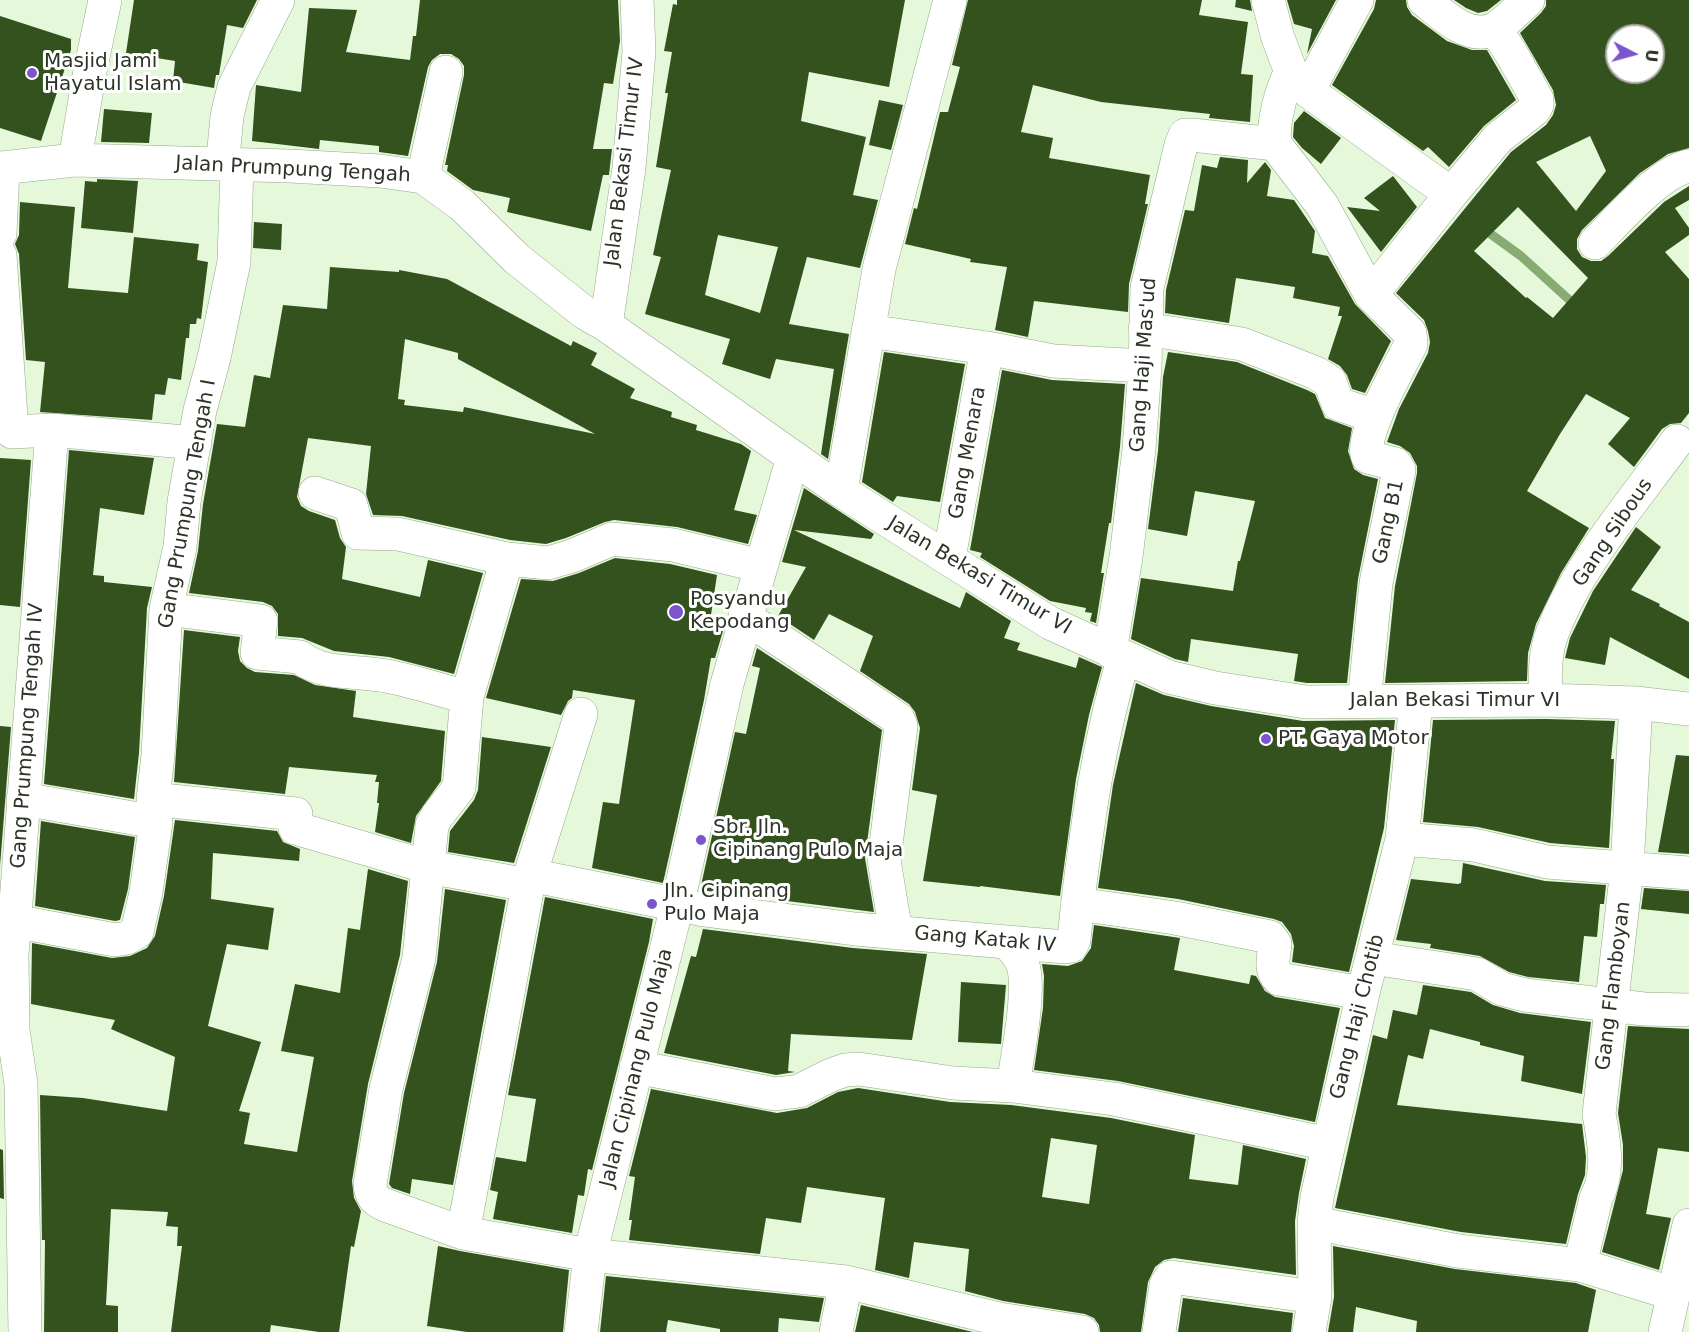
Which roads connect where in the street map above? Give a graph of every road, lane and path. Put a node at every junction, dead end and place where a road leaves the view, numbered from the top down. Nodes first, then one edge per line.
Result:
1 (105, 0) edge
2 (278, 0) edge
3 (637, 0) edge
4 (950, 0) edge
5 (1268, 0) edge
6 (1357, 0) edge
7 (1424, 0) edge
8 (1528, 0) edge
9 (1494, 29) junction
10 (446, 72) dead end
11 (1292, 82) junction
12 (1275, 144) junction
13 (75, 160) junction
14 (230, 165) junction
15 (1689, 166) edge
16 (1, 169) edge
17 (423, 177) junction
18 (1444, 204) junction
19 (0, 234) edge
20 (1595, 243) dead end
21 (0, 255) edge
22 (1371, 296) junction
23 (606, 325) junction
24 (1145, 329) junction
25 (868, 331) junction
26 (987, 348) junction
27 (1145, 366) junction
28 (1375, 416) junction
29 (52, 430) junction
30 (6, 431) edge
31 (1677, 441) dead end
32 (195, 443) junction
33 (793, 457) junction
34 (841, 491) junction
35 (315, 493) dead end
36 (949, 558) junction
37 (507, 559) junction
38 (761, 566) junction
39 (166, 609) junction
40 (746, 616) junction
41 (1117, 654) junction
42 (467, 697) junction
43 (1546, 700) junction
44 (1364, 702) junction
45 (1416, 702) junction
46 (1636, 703) junction
47 (1689, 709) edge
48 (581, 714) dead end
49 (24, 799) junction
50 (154, 810) junction
51 (1402, 839) junction
52 (428, 867) junction
53 (1627, 868) junction
54 (1689, 873) edge
55 (529, 880) junction
56 (677, 906) junction
57 (1077, 909) junction
58 (14, 921) junction
59 (896, 933) junction
60 (1007, 942) junction
61 (1372, 958) junction
62 (1363, 993) junction
63 (1612, 1005) junction
64 (1689, 1010) edge
65 (636, 1067) junction
66 (1013, 1086) junction
67 (1328, 1144) junction
68 (1314, 1223) junction
69 (1689, 1225) edge
70 (463, 1233) junction
71 (590, 1255) junction
72 (1580, 1265) junction
73 (846, 1282) junction
74 (1674, 1294) junction
75 (1315, 1297) junction
76 (25, 1332) edge
77 (581, 1332) edge
78 (836, 1332) edge
79 (1082, 1332) edge
80 (1159, 1332) edge
81 (1309, 1332) edge
82 (1665, 1332) edge

1 - 13 street
2 - 14 street, Gang Prumpung Tengah I
3 - 23 street, Jalan Bekasi Timur IV
4 - 25 street
5 - 11 street
6 - 11 street
7 - 9 street
8 - 9 street
9 - 18 street
10 - 17 street
11 - 12 street
11 - 18 street
12 - 22 street
12 - 24 street, Gang Haji Mas'ud
13 - 14 street, Jalan Prumpung Tengah
13 - 16 street, Jalan Prumpung Tengah
14 - 17 street, Jalan Prumpung Tengah
14 - 32 street, Gang Prumpung Tengah I
15 - 20 street
16 - 19 street
17 - 23 street, Jalan Prumpung Tengah
18 - 22 street
21 - 30 street
22 - 28 street, Gang B1
23 - 33 street, Jalan Bekasi Timur VI
24 - 27 street, Gang Haji Mas'ud
24 - 28 street
25 - 26 street
25 - 34 street
26 - 27 street
26 - 36 street, Gang Menara
27 - 41 street, Gang Haji Mas'ud
28 - 44 street, Gang B1
29 - 30 street
29 - 32 street
29 - 49 street, Gang Prumpung Tengah IV
31 - 43 street, Gang Sibous
32 - 39 street, Gang Prumpung Tengah I
33 - 34 street, Jalan Bekasi Timur VI
33 - 38 street, Jalan Cipinang Pulo Maja
34 - 36 street, Jalan Bekasi Timur VI
35 - 37 street
36 - 41 street, Jalan Bekasi Timur VI
37 - 38 street
37 - 42 street
38 - 40 street, Jalan Cipinang Pulo Maja
39 - 42 street
39 - 50 street, Gang Prumpung Tengah I
40 - 56 street, Jalan Cipinang Pulo Maja
40 - 59 street
41 - 44 street, Jalan Bekasi Timur VI
41 - 57 street, Gang Haji Mas'ud
42 - 52 street
43 - 45 street, Jalan Bekasi Timur VI
43 - 46 street, Jalan Bekasi Timur VI
44 - 45 street, Jalan Bekasi Timur VI
45 - 51 street, Gang Haji Chotib
46 - 47 street, Jalan Bekasi Timur VI
46 - 53 street, Gang Flamboyan
48 - 55 street
49 - 50 street
49 - 58 street, Gang Prumpung Tengah IV
50 - 52 street, Gang Katak IV
50 - 58 street, Gang Prumpung Tengah I
51 - 53 street
51 - 61 street, Gang Haji Chotib
52 - 55 street, Gang Katak IV
52 - 70 street
53 - 54 street
53 - 63 street, Gang Flamboyan
55 - 56 street, Gang Katak IV
55 - 70 street
56 - 59 street, Gang Katak IV
56 - 65 street, Jalan Cipinang Pulo Maja
57 - 60 street, Gang Katak IV
57 - 62 street
58 - 76 street, Gang Prumpung Tengah IV
59 - 60 street, Gang Katak IV
60 - 66 street
61 - 62 street, Gang Haji Chotib
61 - 63 street
62 - 67 street, Gang Haji Chotib
63 - 64 street
63 - 72 street, Gang Flamboyan
65 - 66 street
65 - 71 street, Jalan Cipinang Pulo Maja
66 - 67 street
67 - 68 street, Gang Haji Chotib
68 - 72 street
68 - 75 street, Gang Haji Chotib
69 - 74 street
70 - 71 street
71 - 73 street
71 - 77 street, Jalan Cipinang Pulo Maja
72 - 74 street
73 - 78 street
73 - 79 street
74 - 82 street
75 - 80 street
75 - 81 street, Gang Haji Chotib

